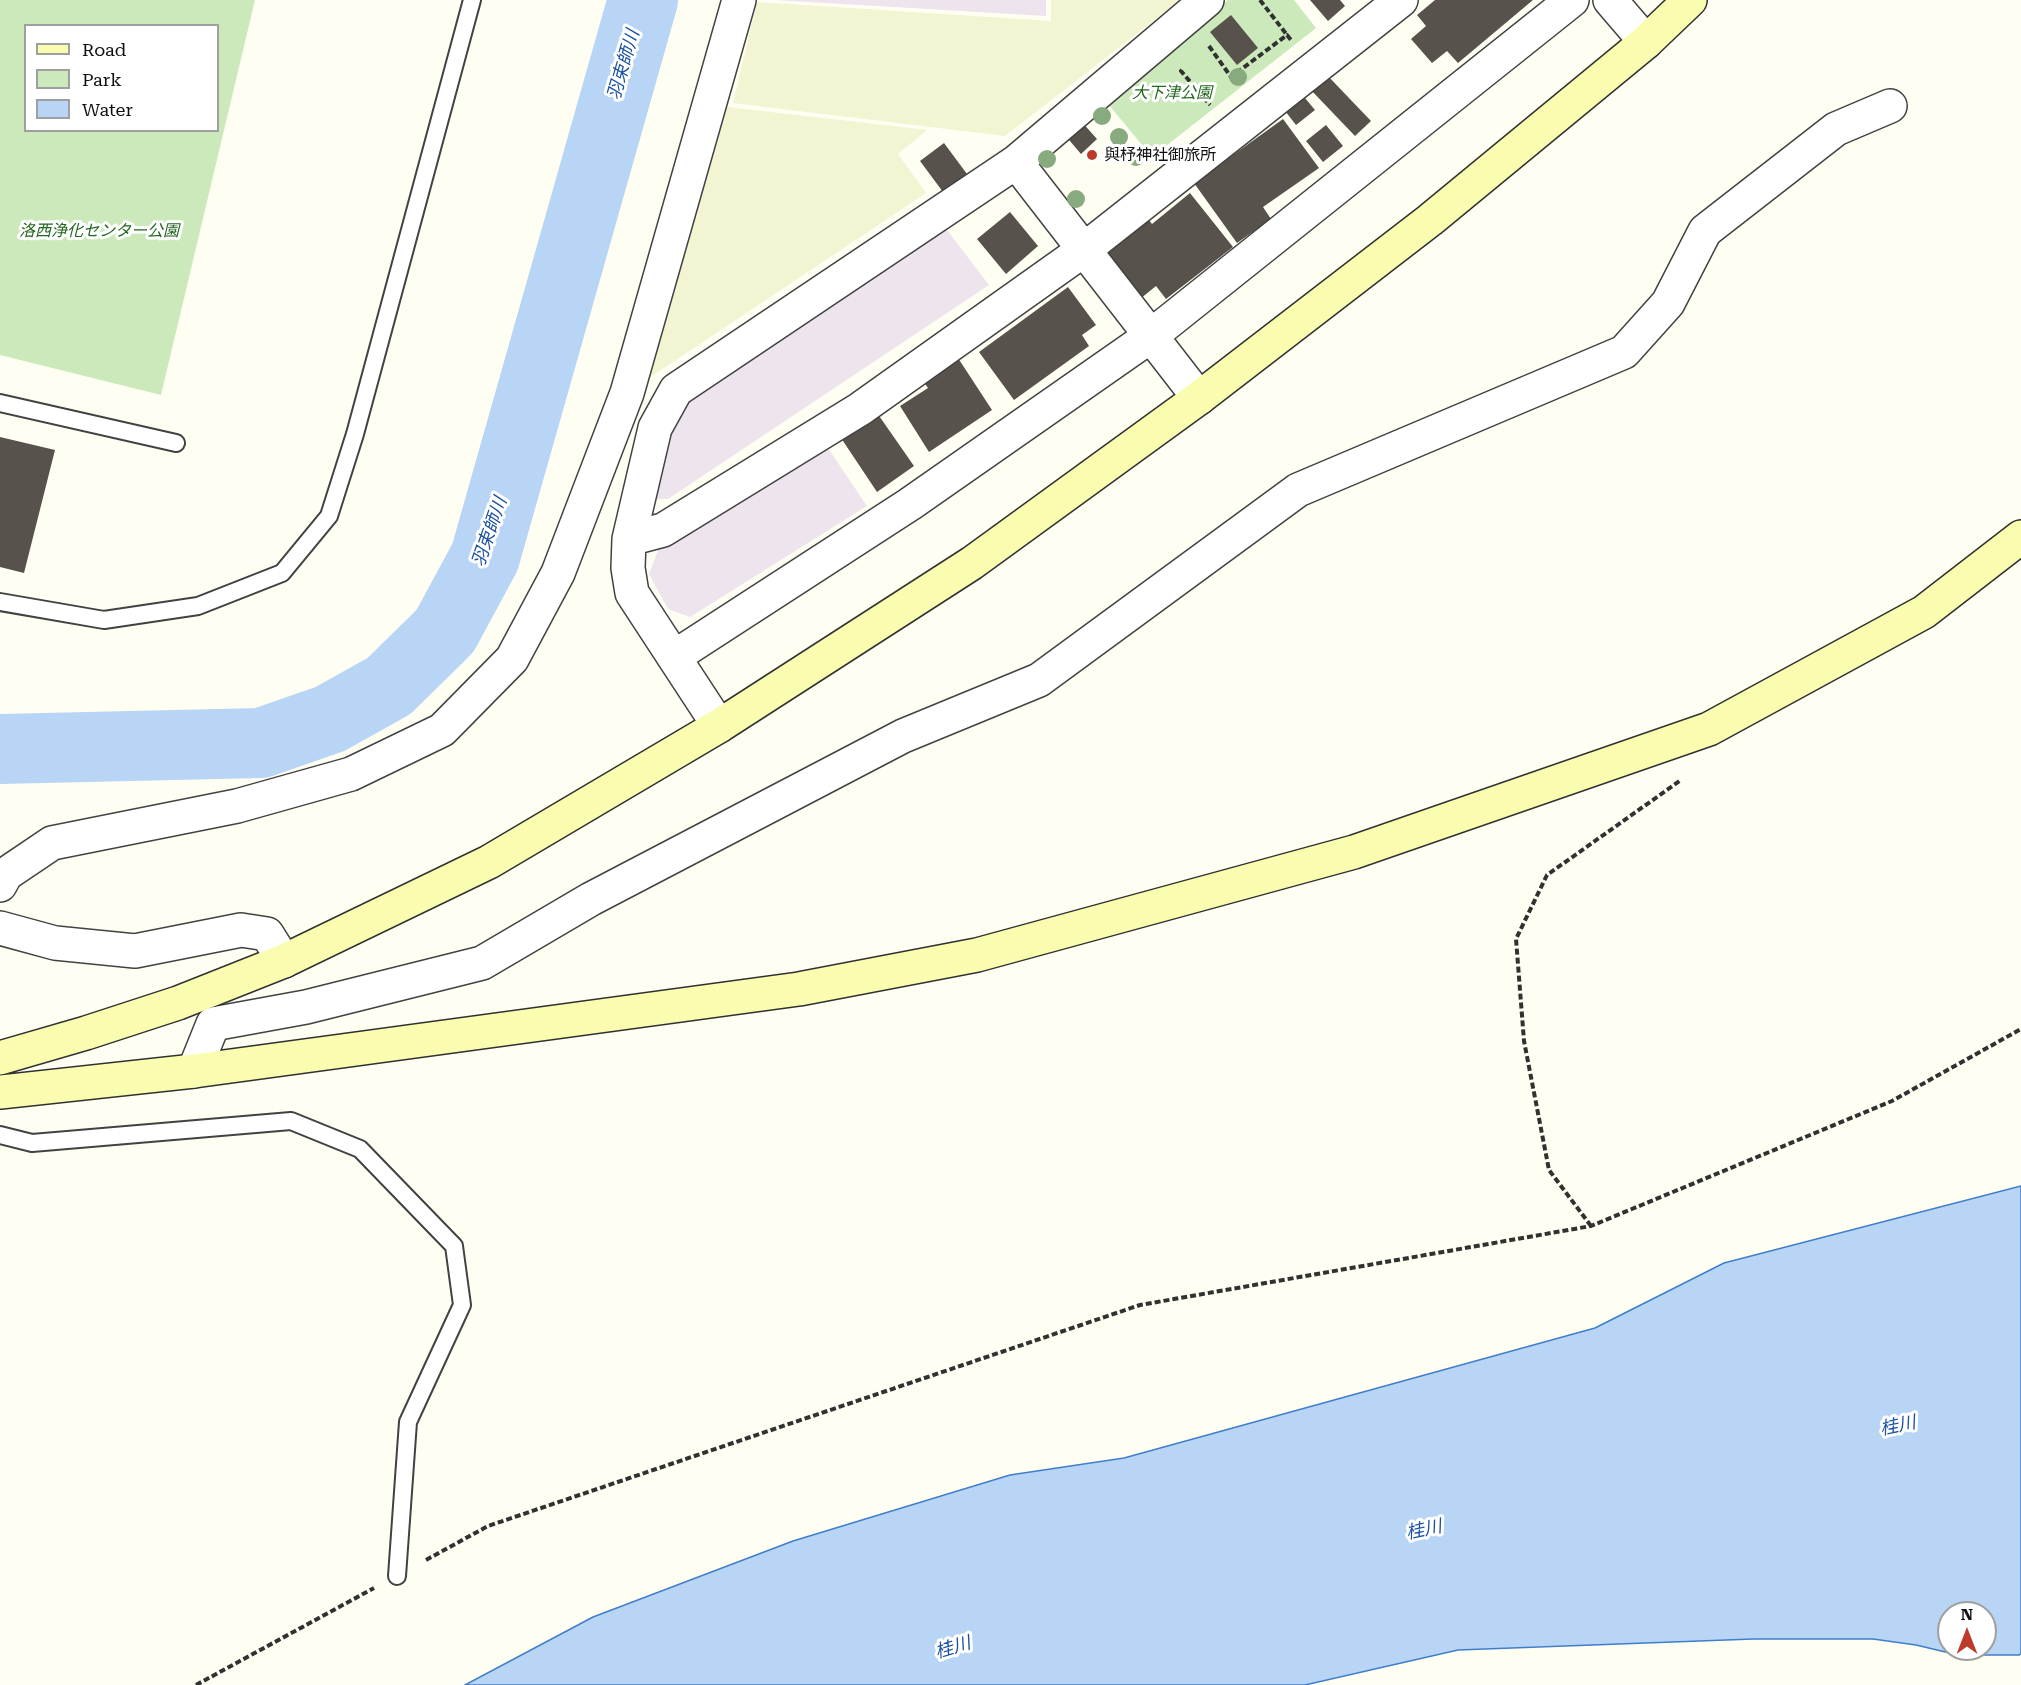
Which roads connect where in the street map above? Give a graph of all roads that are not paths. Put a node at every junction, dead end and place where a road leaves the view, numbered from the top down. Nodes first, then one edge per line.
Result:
1 (472, 0) edge
2 (739, 0) edge
3 (1401, 0) edge
4 (1572, 0) edge
5 (1610, 0) edge
6 (1690, 0) edge
7 (1197, 8) edge
8 (1646, 42) junction
9 (1890, 106) dead end
10 (1016, 162) junction
11 (1085, 249) junction
12 (1152, 336) junction
13 (1199, 398) junction
14 (0, 403) edge
15 (176, 443) dead end
16 (2021, 537) edge
17 (629, 539) junction
18 (0, 602) edge
19 (674, 657) junction
20 (719, 726) junction
21 (0, 885) edge
22 (0, 928) edge
23 (284, 961) junction
24 (0, 1058) edge
25 (194, 1071) junction
26 (0, 1092) edge
27 (0, 1134) edge
28 (397, 1576) road end

1 - 18 lane
2 - 21 street
3 - 11 street
4 - 12 street
5 - 8 street
6 - 8 street
7 - 10 street
8 - 13 street
9 - 25 street
10 - 11 street
10 - 17 street
11 - 12 street
11 - 17 street
12 - 13 street
12 - 19 street
13 - 20 street
14 - 15 lane
16 - 25 street
17 - 19 street
19 - 20 street
20 - 23 street
22 - 23 street
23 - 24 street
25 - 26 street
27 - 28 lane

